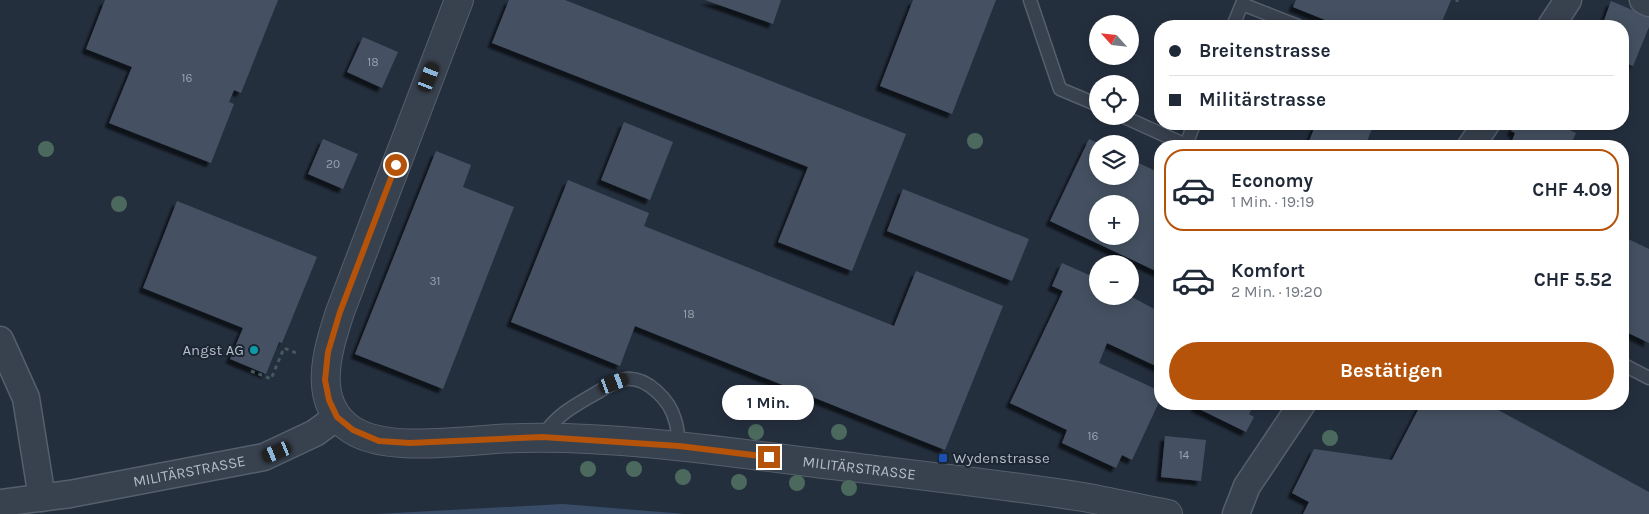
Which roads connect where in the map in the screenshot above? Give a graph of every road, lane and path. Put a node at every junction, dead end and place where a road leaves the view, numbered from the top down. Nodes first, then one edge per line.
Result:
1 (459, 0) edge
2 (1030, 0) edge
3 (1568, 0) edge
4 (1643, 0) edge
5 (1237, 2) edge
6 (1649, 2) edge
7 (1234, 20) edge
8 (1283, 20) edge
9 (1555, 20) edge
10 (1089, 101) edge
11 (1139, 124) edge
12 (1174, 140) edge
13 (0, 340) edge
14 (301, 355) dead end
15 (1629, 368) edge
16 (251, 371) dead end
17 (1649, 378) edge
18 (1298, 410) edge
19 (337, 417) junction
20 (542, 437) junction
21 (679, 446) junction
22 (42, 498) junction
23 (0, 503) edge
24 (1168, 514) edge
25 (1236, 514) edge

1 - 19 street
2 - 10 lane
3 - 9 street
4 - 6 street
5 - 7 lane
5 - 8 lane
11 - 12 lane
13 - 22 street
14 - 16 path
15 - 17 lane
18 - 25 street
19 - 20 street, MILITÄRSTRASSE
19 - 22 street, MILITÄRSTRASSE
20 - 21 street, MILITÄRSTRASSE
20 - 21 lane
21 - 24 street, MILITÄRSTRASSE
22 - 23 street, MILITÄRSTRASSE

